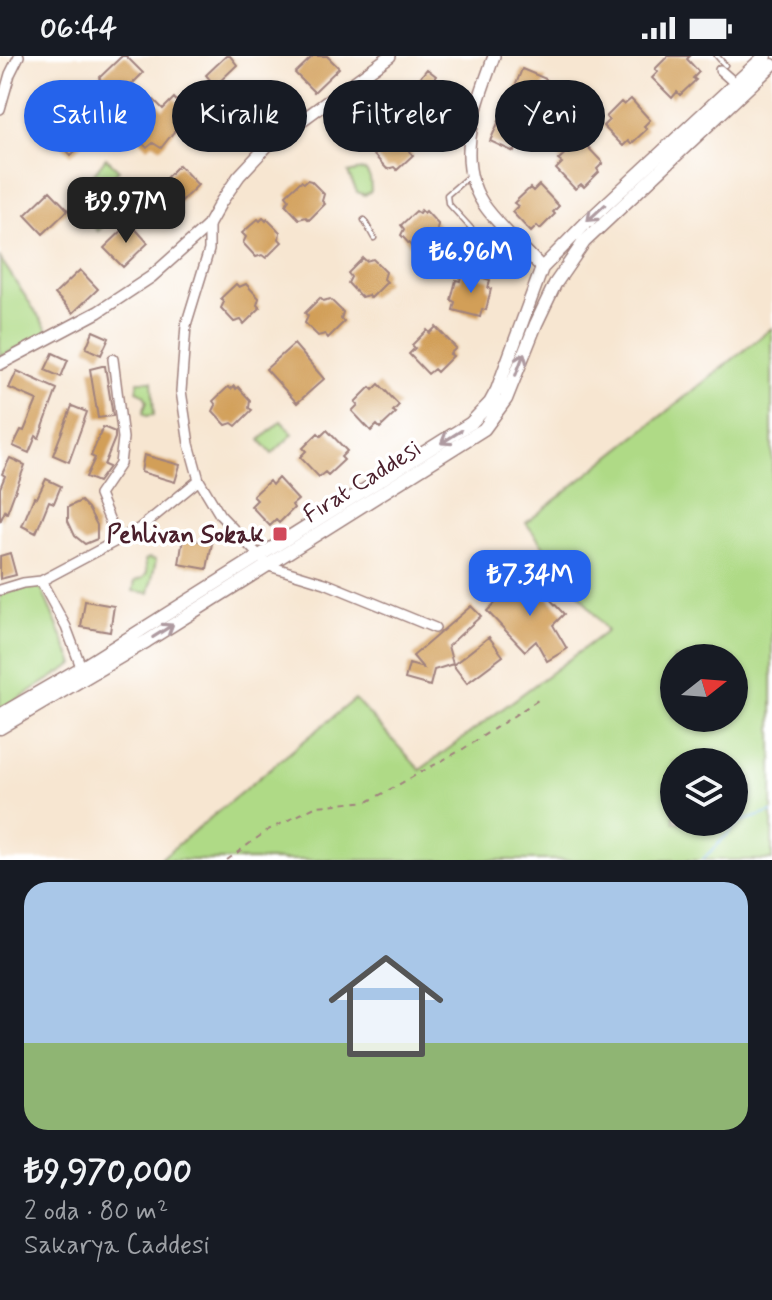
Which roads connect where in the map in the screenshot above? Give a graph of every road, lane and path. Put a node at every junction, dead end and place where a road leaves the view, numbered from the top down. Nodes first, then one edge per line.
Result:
1 (19, 56) edge
2 (390, 56) edge
3 (494, 56) edge
4 (717, 56) edge
5 (765, 56) edge
6 (772, 65) edge
7 (723, 68) joint
8 (740, 87) junction
9 (0, 109) edge
10 (471, 175) junction
11 (364, 220) dead end
12 (209, 224) junction
13 (501, 225) junction
14 (374, 238) dead end
15 (541, 271) junction
16 (559, 280) junction
17 (113, 359) dead end
18 (0, 364) edge
19 (199, 480) junction
20 (118, 540) junction
21 (264, 561) junction
22 (41, 581) junction
23 (0, 590) edge
24 (435, 628) dead end
25 (83, 673) junction
26 (538, 700) dead end
27 (0, 715) edge
28 (0, 728) edge
29 (227, 860) edge

1 - 9 street
2 - 12 street
3 - 10 street
4 - 7 lane
5 - 8 main road, Fırat Caddesi
6 - 8 main road, Fırat Caddesi
7 - 8 street
8 -> 15 main road, Fırat Caddesi
8 - 16 main road, Fırat Caddesi
10 - 13 street
10 - 13 lane
11 - 14 lane
12 - 18 street
12 - 19 street
13 - 15 street
15 - 16 main road
15 - 16 main road
15 -> 21 main road, Fırat Caddesi
21 -> 16 main road, Fırat Caddesi
17 - 20 street
19 - 20 street
19 - 21 street
20 - 22 street
21 - 24 street
21 - 25 main road, Fırat Caddesi
22 - 23 street
22 - 25 street
25 - 27 main road, Fırat Caddesi
25 - 28 main road, Fırat Caddesi
26 - 29 path

